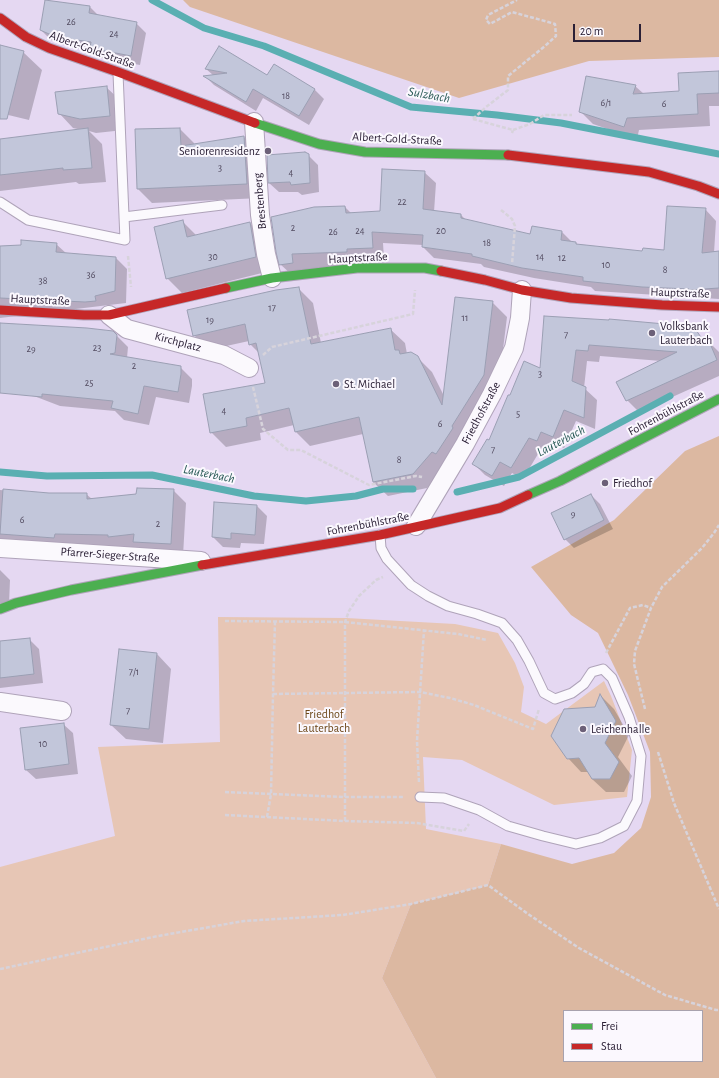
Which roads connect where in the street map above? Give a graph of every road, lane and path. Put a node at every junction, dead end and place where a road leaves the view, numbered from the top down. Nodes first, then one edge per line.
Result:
1 (518, 0) edge
2 (0, 18) edge
3 (118, 72) junction
4 (572, 115) dead end
5 (473, 119) dead end
6 (254, 122) junction
7 (513, 130) dead end
8 (719, 194) edge
9 (0, 202) edge
10 (222, 205) dead end
11 (501, 210) dead end
12 (124, 217) junction
13 (125, 240) junction
14 (418, 268) junction
15 (272, 278) junction
16 (522, 290) junction
17 (719, 307) edge
18 (0, 310) edge
19 (134, 310) junction
20 (109, 315) junction
21 (249, 368) joint
22 (255, 394) dead end
23 (719, 399) edge
24 (416, 476) dead end
25 (719, 525) edge
26 (416, 526) junction
27 (380, 535) junction
28 (0, 548) edge
29 (219, 562) junction
30 (396, 569) junction
31 (651, 608) junction
32 (0, 609) edge
33 (225, 621) dead end
34 (276, 621) junction
35 (345, 622) junction
36 (424, 630) junction
37 (487, 640) dead end
38 (605, 654) dead end
39 (345, 692) junction
40 (420, 692) junction
41 (544, 693) junction
42 (273, 694) junction
43 (0, 702) edge
44 (62, 711) dead end
45 (646, 714) dead end
46 (658, 751) dead end
47 (225, 792) dead end
48 (271, 794) junction
49 (345, 797) junction
50 (420, 797) junction
51 (479, 810) junction
52 (225, 815) dead end
53 (267, 816) junction
54 (345, 821) junction
55 (719, 909) edge
56 (0, 969) edge
57 (719, 1010) edge

1 - 5 path
2 - 3 street, Albert-Gold-Straße
3 - 6 street, Albert-Gold-Straße
3 - 12 lane
4 - 7 path
6 - 8 street, Albert-Gold-Straße
6 - 15 street, Brestenberg
9 - 13 lane
10 - 12 lane
11 - 16 path
12 - 13 lane
13 - 19 path
14 - 15 street, Hauptstraße
14 - 16 street, Hauptstraße
14 - 21 path
15 - 19 street, Hauptstraße
16 - 17 street, Hauptstraße
16 - 26 street, Friedhofstraße
18 - 20 street, Hauptstraße
19 - 20 street, Hauptstraße
20 - 21 street, Kirchplatz
22 - 24 path
23 - 26 street, Fohrenbühlstraße
25 - 31 path
26 - 27 street, Fohrenbühlstraße
27 - 29 street, Fohrenbühlstraße
27 - 30 lane
28 - 29 street, Pfarrer-Sieger-Straße
29 - 32 street, Fohrenbühlstraße
30 - 35 path
30 - 41 lane
31 - 38 path
31 - 45 path
33 - 34 path
34 - 35 path
34 - 42 path
35 - 36 path
35 - 39 path
36 - 37 path
36 - 40 path
39 - 40 path
39 - 42 path
39 - 49 path
40 - 41 path
40 - 50 path
41 - 51 lane
42 - 48 path
43 - 44 street
46 - 55 path
47 - 48 path
48 - 49 path
48 - 53 path
49 - 50 path
49 - 54 path
50 - 51 lane
51 - 54 path
52 - 53 path
53 - 54 path
56 - 57 path

